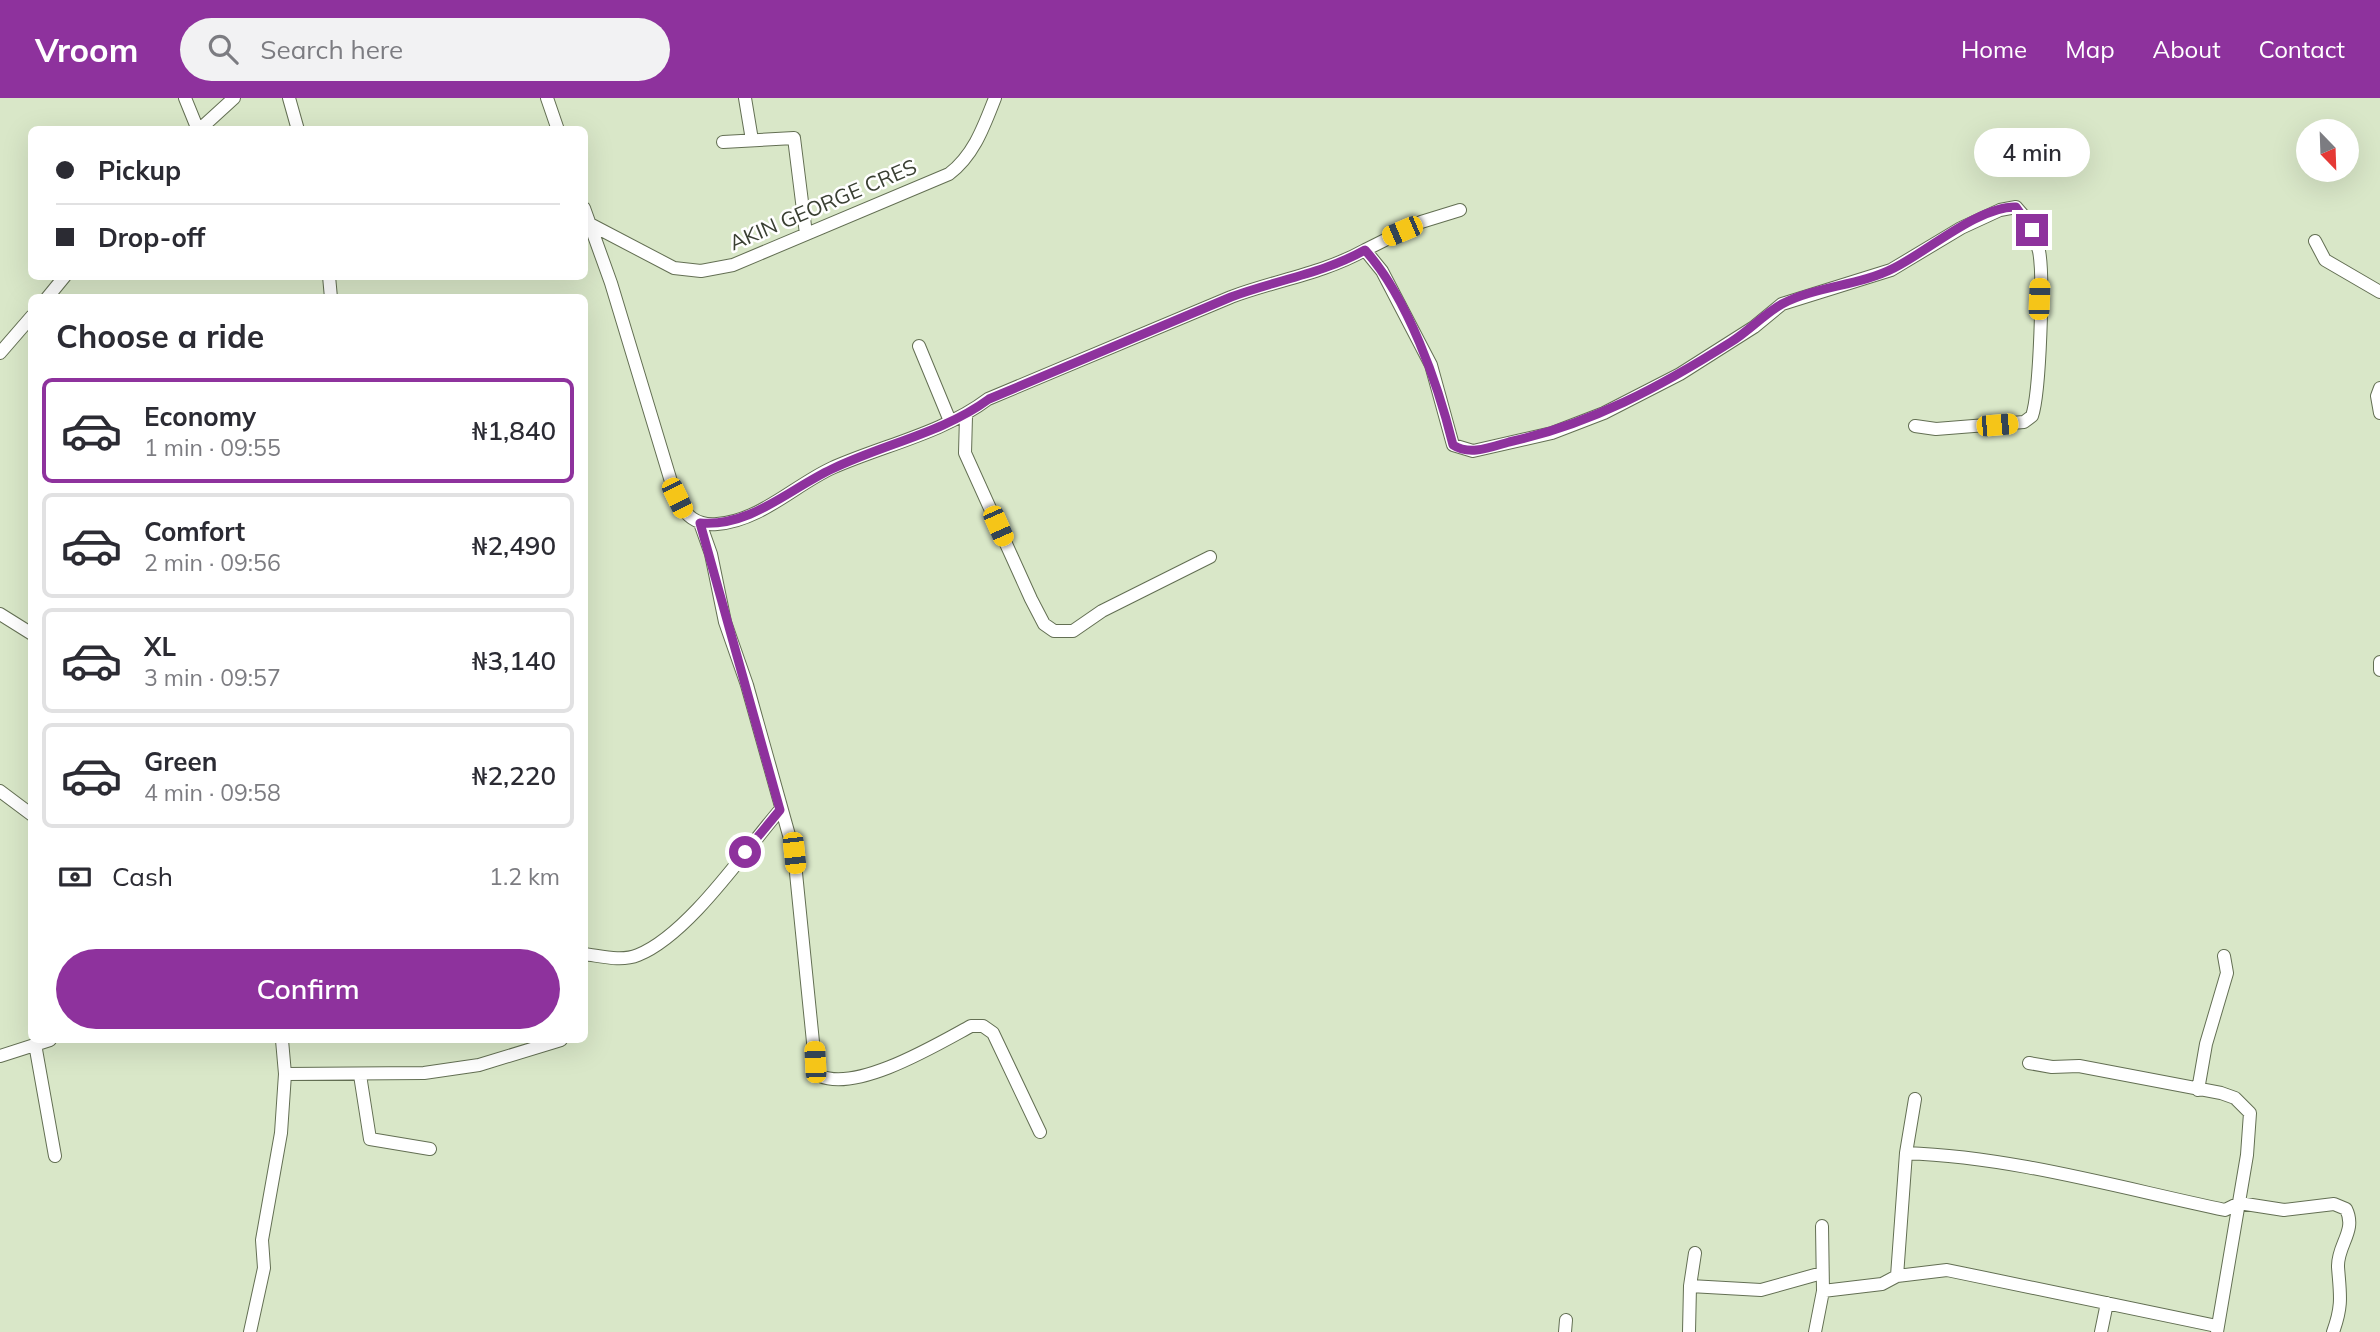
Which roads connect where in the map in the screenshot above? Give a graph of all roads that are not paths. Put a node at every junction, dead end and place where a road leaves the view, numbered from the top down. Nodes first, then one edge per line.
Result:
1 (185, 98) edge
2 (234, 98) edge
3 (289, 98) edge
4 (547, 98) edge
5 (745, 98) edge
6 (995, 98) edge
7 (197, 126) edge
8 (203, 126) edge
9 (297, 126) edge
10 (557, 126) edge
11 (752, 141) junction
12 (723, 142) dead end
13 (1460, 210) dead end
14 (588, 218) edge
15 (590, 223) junction
16 (806, 234) junction
17 (2315, 241) dead end
18 (1365, 250) junction
19 (62, 280) edge
20 (2380, 292) edge
21 (50, 294) edge
22 (28, 320) edge
23 (919, 346) dead end
24 (1, 350) edge
25 (2380, 388) edge
26 (2380, 413) edge
27 (966, 416) junction
28 (950, 421) junction
29 (1915, 426) dead end
30 (700, 523) junction
31 (1210, 557) dead end
32 (0, 614) edge
33 (28, 632) edge
34 (2380, 662) edge
35 (2380, 670) edge
36 (0, 791) edge
37 (780, 810) junction
38 (28, 813) edge
39 (588, 954) edge
40 (2224, 956) dead end
41 (39, 1043) edge
42 (282, 1043) edge
43 (551, 1043) edge
44 (35, 1044) junction
45 (0, 1056) edge
46 (2029, 1063) dead end
47 (285, 1074) junction
48 (360, 1075) junction
49 (2198, 1090) junction
50 (1914, 1099) dead end
51 (1040, 1132) dead end
52 (430, 1149) dead end
53 (1906, 1153) junction
54 (55, 1156) dead end
55 (2238, 1203) junction
56 (1822, 1226) dead end
57 (1695, 1253) dead end
58 (1822, 1273) junction
59 (1896, 1276) junction
60 (1690, 1286) junction
61 (1823, 1291) junction
62 (2107, 1303) junction
63 (2217, 1329) edge
64 (250, 1332) edge
65 (1689, 1332) edge
66 (1815, 1332) edge
67 (2101, 1332) edge
68 (2333, 1332) edge

1 - 7 street
2 - 8 street
3 - 9 street
4 - 10 street
5 - 11 street
6 - 16 street, AKIN GEORGE CRES
11 - 12 street
11 - 16 street
13 - 18 street
14 - 15 street
15 - 16 street, AKIN GEORGE CRES
15 - 30 street
17 - 20 street
18 - 27 street
18 - 29 street
19 - 21 street
22 - 24 street
23 - 28 street
25 - 26 street
27 - 28 street
27 - 31 street
28 - 30 street
30 - 37 street
32 - 33 street
34 - 35 street
36 - 38 street
37 - 39 street
37 - 51 street
40 - 49 street
41 - 44 street
42 - 47 street
43 - 48 street
44 - 45 street
44 - 54 street
46 - 49 street
47 - 48 street
47 - 64 street
48 - 52 street
49 - 55 street
50 - 53 street
53 - 55 street
53 - 59 street
55 - 63 street
55 - 68 street
56 - 58 street
57 - 60 street
58 - 60 street
58 - 61 street
59 - 61 street
59 - 62 street
60 - 65 street
61 - 66 street
62 - 63 street
62 - 67 street

